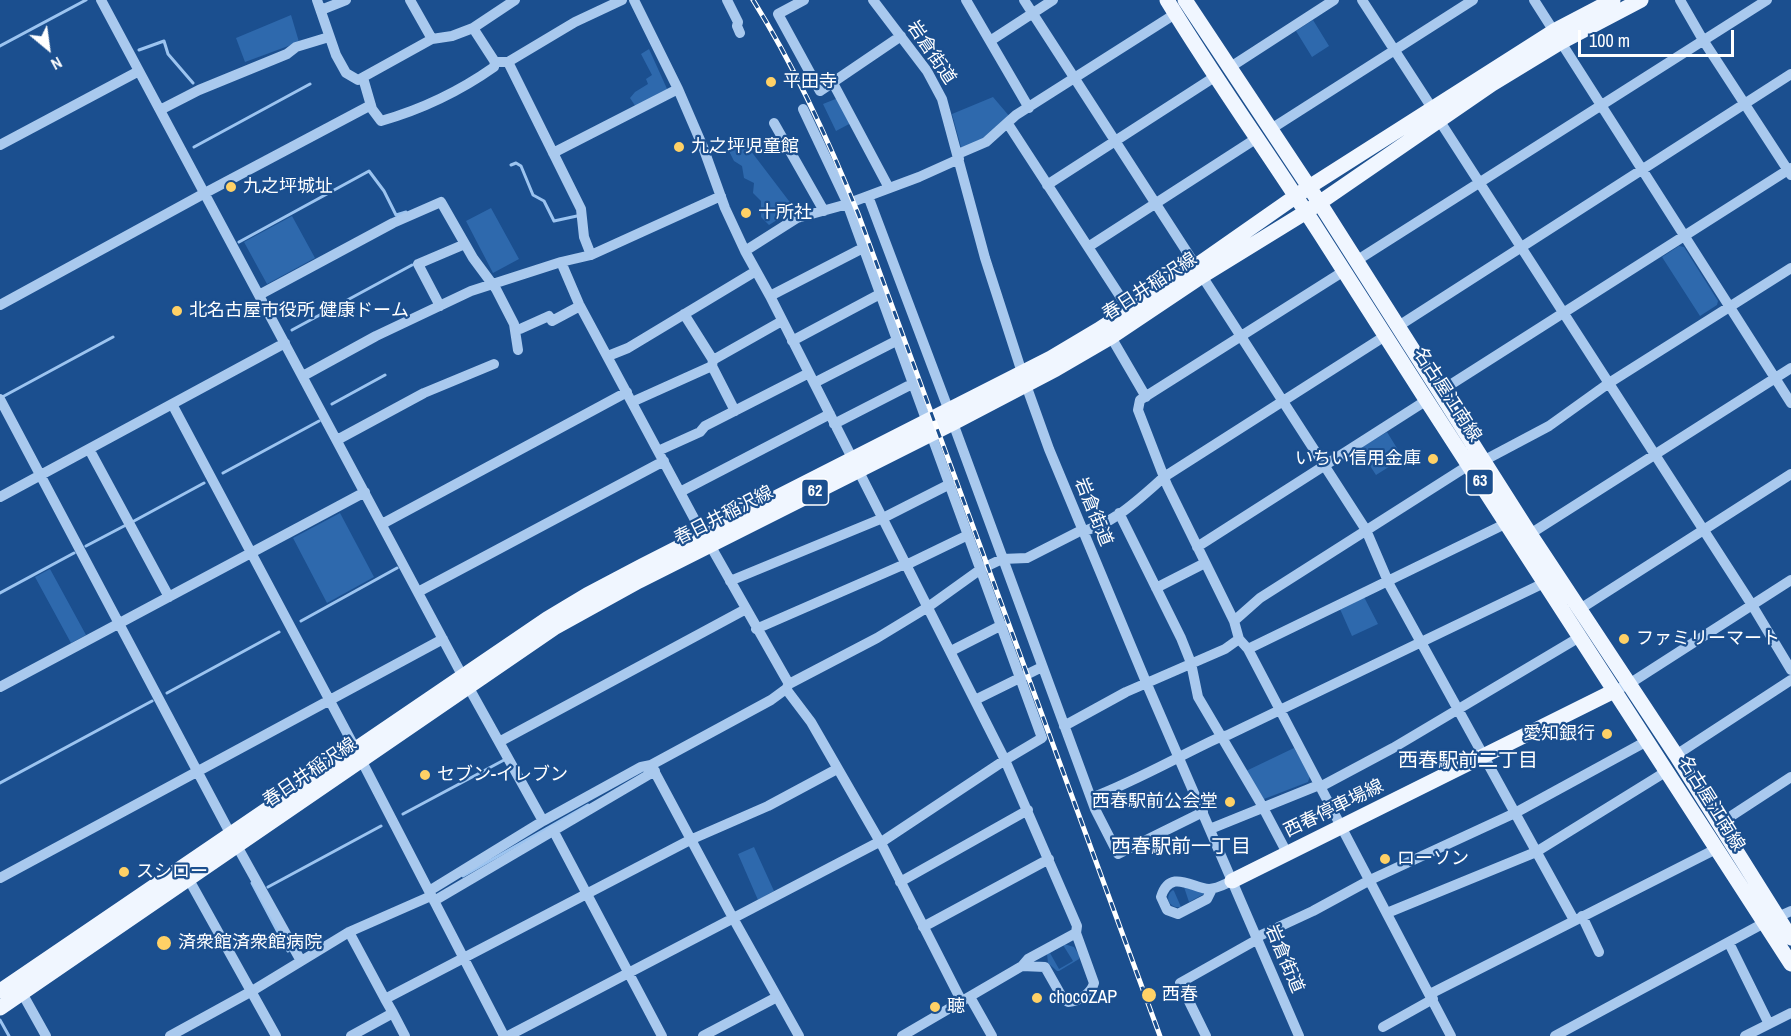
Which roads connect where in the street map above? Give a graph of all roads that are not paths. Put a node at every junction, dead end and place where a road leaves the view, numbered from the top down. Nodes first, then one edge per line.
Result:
1 (346, 0) edge
2 (410, 0) edge
3 (515, 0) edge
4 (622, 0) edge
5 (634, 0) edge
6 (727, 0) edge
7 (804, 0) edge
8 (873, 0) edge
9 (966, 0) edge
10 (1024, 0) edge
11 (1053, 0) edge
12 (1167, 0) edge
13 (1334, 0) edge
14 (1362, 0) edge
15 (1473, 0) edge
16 (1534, 0) edge
17 (1613, 0) edge
18 (1641, 0) edge
19 (1680, 0) edge
20 (1767, 0) edge
21 (104, 1) edge
22 (319, 5) edge
23 (1186, 5) edge
24 (1033, 13) junction
25 (473, 28) junction
26 (740, 33) dead end
27 (901, 36) junction
28 (1558, 36) junction
29 (329, 37) junction
30 (432, 39) junction
31 (1704, 40) junction
32 (990, 41) junction
33 (1395, 51) junction
34 (495, 62) junction
35 (508, 62) junction
36 (139, 71) junction
37 (1223, 72) junction
38 (1791, 74) edge
39 (363, 78) junction
40 (1075, 78) junction
41 (833, 83) junction
42 (678, 89) junction
43 (372, 105) junction
44 (1602, 105) junction
45 (1745, 105) junction
46 (1029, 108) junction
47 (804, 109) dead end
48 (160, 110) junction
49 (1436, 114) junction
50 (774, 123) dead end
51 (1008, 124) junction
52 (1271, 129) junction
53 (1257, 138) junction
54 (1115, 142) junction
55 (0, 145) edge
56 (553, 153) junction
57 (959, 157) junction
58 (1643, 171) junction
59 (1790, 171) edge
60 (1480, 182) junction
61 (1047, 185) junction
62 (1309, 187) junction
63 (889, 188) junction
64 (205, 193) junction
65 (720, 196) junction
66 (868, 196) junction
67 (1295, 196) junction
68 (1319, 202) junction
69 (847, 204) junction
70 (1155, 204) junction
71 (824, 211) junction
72 (1306, 212) junction
73 (1683, 236) junction
74 (465, 244) junction
75 (1088, 247) junction
76 (1522, 247) junction
77 (863, 249) junction
78 (745, 251) junction
79 (591, 255) junction
80 (561, 261) junction
81 (1350, 266) junction
82 (1791, 268) edge
83 (756, 271) junction
84 (1199, 271) junction
85 (491, 283) junction
86 (880, 294) junction
87 (259, 295) junction
88 (770, 296) junction
89 (0, 304) edge
90 (440, 306) junction
91 (580, 306) junction
92 (1730, 307) junction
93 (1129, 310) junction
94 (1564, 313) junction
95 (684, 314) junction
96 (782, 321) junction
97 (514, 329) junction
98 (1391, 331) junction
99 (1111, 337) junction
100 (1241, 337) junction
101 (898, 340) junction
102 (792, 341) junction
103 (285, 344) junction
104 (518, 350) dead end
105 (608, 356) junction
106 (713, 363) junction
107 (494, 364) dead end
108 (1791, 368) edge
109 (303, 375) junction
110 (811, 378) junction
111 (1775, 378) junction
112 (1024, 380) junction
113 (914, 383) junction
114 (1609, 383) junction
115 (1146, 396) junction
116 (1433, 396) junction
117 (630, 397) junction
118 (0, 399) edge
119 (1282, 402) junction
120 (1791, 403) edge
121 (172, 404) junction
122 (735, 411) junction
123 (951, 417) junction
124 (832, 419) junction
125 (929, 428) junction
126 (337, 440) junction
127 (88, 449) junction
128 (1655, 455) junction
129 (661, 456) junction
130 (1476, 463) junction
131 (855, 466) junction
132 (1324, 466) junction
133 (1791, 474) edge
134 (41, 475) junction
135 (1164, 477) junction
136 (950, 484) junction
137 (365, 492) junction
138 (680, 492) junction
139 (0, 497) edge
140 (1119, 513) junction
141 (883, 518) junction
142 (1507, 523) junction
143 (382, 524) junction
144 (1366, 530) junction
145 (1703, 530) junction
146 (1082, 531) junction
147 (1530, 534) junction
148 (968, 535) junction
149 (707, 540) junction
150 (1197, 547) junction
151 (252, 553) junction
152 (1002, 559) junction
153 (1205, 563) junction
154 (906, 564) junction
155 (981, 570) junction
156 (1791, 580) edge
157 (730, 581) junction
158 (1388, 581) junction
159 (1544, 583) junction
160 (1156, 588) junction
161 (418, 592) junction
162 (169, 597) junction
163 (1752, 606) junction
164 (928, 607) junction
165 (746, 609) junction
166 (1580, 609) junction
167 (1234, 621) junction
168 (119, 623) junction
169 (1002, 625) junction
170 (756, 629) junction
171 (1578, 638) junction
172 (443, 639) junction
173 (1239, 639) junction
174 (1420, 642) junction
175 (1248, 649) junction
176 (951, 651) junction
177 (1191, 663) junction
178 (1042, 667) junction
179 (1791, 670) edge
180 (1020, 676) junction
181 (1791, 680) edge
182 (466, 681) junction
183 (1146, 682) junction
184 (1629, 684) junction
185 (0, 687) edge
186 (788, 687) junction
187 (1614, 691) junction
188 (975, 700) junction
189 (330, 701) junction
190 (1280, 710) junction
191 (1457, 710) junction
192 (1064, 726) junction
193 (1220, 737) junction
194 (1647, 741) junction
195 (499, 742) junction
196 (358, 755) junction
197 (1676, 755) junction
198 (1179, 756) junction
199 (1483, 757) junction
200 (1005, 759) junction
201 (653, 768) junction
202 (837, 769) junction
203 (1667, 771) junction
204 (198, 772) junction
205 (1791, 777) edge
206 (1320, 786) junction
207 (1091, 798) junction
208 (1263, 808) junction
209 (1028, 810) junction
210 (1203, 812) junction
211 (1515, 813) junction
212 (543, 821) junction
213 (1719, 824) junction
214 (1341, 826) junction
215 (1210, 829) junction
216 (553, 830) junction
217 (234, 840) junction
218 (690, 840) junction
219 (880, 842) junction
220 (1716, 849) junction
221 (1536, 852) junction
222 (1287, 853) junction
223 (1049, 859) junction
224 (0, 878) edge
225 (188, 878) junction
226 (1370, 880) junction
227 (1232, 881) junction
228 (900, 882) junction
229 (1212, 889) dead end
230 (587, 894) junction
231 (432, 896) junction
232 (1387, 913) junction
233 (733, 918) junction
234 (1578, 918) junction
235 (1778, 918) edge
236 (923, 927) junction
237 (349, 932) junction
238 (1076, 933) junction
239 (1257, 938) junction
240 (1791, 938) edge
241 (1729, 943) junction
242 (1043, 950) junction
243 (1599, 952) dead end
244 (464, 959) junction
245 (301, 961) junction
246 (1791, 964) edge
247 (1022, 966) junction
248 (1045, 967) junction
249 (629, 973) junction
250 (252, 991) junction
251 (22, 993) junction
252 (777, 997) junction
253 (1431, 997) junction
254 (385, 999) junction
255 (966, 999) junction
256 (1, 1002) edge
257 (393, 1013) junction
258 (1791, 1013) edge
259 (1769, 1024) junction
260 (1383, 1027) dead end
261 (46, 1036) edge
262 (170, 1036) edge
263 (276, 1036) edge
264 (351, 1036) edge
265 (405, 1036) edge
266 (506, 1036) edge
267 (662, 1036) edge
268 (703, 1036) edge
269 (799, 1036) edge
270 (902, 1036) edge
271 (992, 1036) edge
272 (1206, 1036) edge
273 (1299, 1036) edge
274 (1452, 1036) edge
275 (1555, 1036) edge
276 (1745, 1036) edge

1 - 22 street
2 - 30 street
3 - 25 street
4 - 35 street
5 - 42 street
6 - 26 street
7 - 41 street
8 - 27 street, 岩倉街道
9 - 32 street
10 - 24 street
11 - 24 street
12 - 23 main road, 名古屋江南線 / 63
13 - 37 street
14 - 33 street
15 - 33 street
16 - 28 street
17 - 28 main road, 春日井稲沢線 / 62
18 - 28 main road, 春日井稲沢線 / 62
19 - 31 street
20 - 31 street
21 - 36 street
22 - 29 street
23 - 37 main road, 名古屋江南線 / 63
23 - 40 street
24 - 32 street
24 - 40 street
25 - 30 street
25 - 34 street
27 - 41 street
27 - 57 street, 岩倉街道
28 - 44 street
28 - 49 main road, 春日井稲沢線 / 62
29 - 39 street
29 - 48 street
30 - 39 street
31 - 44 street
31 - 45 street
32 - 46 street
33 - 49 street
33 - 52 street
34 - 35 street
34 - 43 street
35 - 56 street
36 - 48 street
36 - 55 street
37 - 52 main road, 名古屋江南線 / 63
37 - 53 main road, 名古屋江南線 / 63
37 - 54 street
38 - 45 street
39 - 43 street
40 - 46 street
40 - 54 street
41 - 63 street
42 - 56 street
42 - 65 street
43 - 64 street
44 - 58 street
44 - 60 street
45 - 58 street
45 - 59 street
46 - 51 street
47 - 69 street
48 - 64 street
49 - 60 street
49 - 62 main road, 春日井稲沢線 / 62
49 - 68 main road, 春日井稲沢線 / 62
50 - 71 street
51 - 57 street
51 - 61 street
52 - 62 main road, 名古屋江南線 / 63
53 - 67 main road, 名古屋江南線 / 63
53 - 70 street
54 - 61 street
54 - 70 street
56 - 79 street
57 - 63 street
57 - 112 street, 岩倉街道
58 - 73 street
58 - 76 street
59 - 73 street
60 - 76 street
60 - 81 street
61 - 75 street
62 - 67 main road, 春日井稲沢線 / 62
62 - 68 main road, 名古屋江南線 / 63
63 - 66 street
64 - 87 street
64 - 89 street
65 - 78 street
65 - 79 street
66 - 69 street
66 - 123 street
67 - 72 main road, 名古屋江南線 / 63
67 - 84 main road, 春日井稲沢線 / 62
68 - 72 main road, 春日井稲沢線 / 62
68 - 81 main road, 名古屋江南線 / 63
69 - 71 street
69 - 77 street
70 - 75 street
70 - 84 street
71 - 78 street
72 - 81 main road, 名古屋江南線 / 63
72 - 84 main road, 春日井稲沢線 / 62
73 - 92 street
73 - 94 street
74 - 85 street
74 - 87 street
74 - 90 street
75 - 93 street
76 - 94 street
76 - 98 street
77 - 86 street
77 - 88 street
78 - 83 street
79 - 80 street
80 - 85 street
80 - 91 street
81 - 98 main road, 名古屋江南線 / 63
81 - 100 street
82 - 92 street
83 - 88 street
83 - 95 street
84 - 93 main road, 春日井稲沢線 / 62
84 - 99 main road, 春日井稲沢線 / 62
84 - 100 street
85 - 90 street
85 - 97 street
86 - 101 street
86 - 102 street
87 - 103 street
88 - 96 street
90 - 109 street
91 - 97 street
91 - 105 street
92 - 111 street
92 - 114 street
93 - 112 main road, 春日井稲沢線 / 62
94 - 114 street
94 - 116 street
95 - 105 street
95 - 106 street
96 - 102 street
96 - 106 street
97 - 104 street
98 - 116 main road, 名古屋江南線 / 63
98 - 119 street
99 - 112 main road, 春日井稲沢線 / 62
99 - 115 street
100 - 115 street
100 - 119 street
101 - 110 street
101 - 113 street
102 - 110 street
103 - 109 street
103 - 121 street
105 - 117 street
106 - 117 street
106 - 122 street
107 - 126 street
108 - 111 street
109 - 126 street
110 - 122 street
110 - 124 street
111 - 120 street
111 - 128 street
112 - 123 main road, 春日井稲沢線 / 62
112 - 146 street, 岩倉街道
113 - 124 street
113 - 125 street
114 - 128 street
114 - 130 street
115 - 135 street
116 - 130 main road, 名古屋江南線 / 63
116 - 132 street
117 - 129 street
117 - 143 street
118 - 134 street
119 - 132 street
119 - 135 street
121 - 127 street
121 - 151 street
122 - 129 street
123 - 125 main road, 春日井稲沢線 / 62
123 - 152 street
124 - 131 street
124 - 138 street
125 - 131 main road, 春日井稲沢線 / 62
125 - 136 street
126 - 137 street
127 - 134 street
127 - 162 street
128 - 145 street
128 - 147 street
129 - 138 street
129 - 161 street
130 - 142 main road, 名古屋江南線 / 63
130 - 144 street
130 - 147 main road, 名古屋江南線 / 63
131 - 141 street
131 - 149 main road, 春日井稲沢線 / 62
132 - 144 street
132 - 150 street
133 - 145 street
134 - 139 street
134 - 168 street
135 - 140 street
135 - 150 street
136 - 141 street
136 - 148 street
137 - 143 street
137 - 151 street
138 - 149 street
140 - 146 street
140 - 160 street
141 - 154 street
141 - 157 street
142 - 158 street
142 - 159 main road, 名古屋江南線 / 63
143 - 161 street
144 - 158 street
144 - 167 street
145 - 163 street
145 - 166 street
146 - 152 street
146 - 183 street, 岩倉街道
147 - 166 main road, 名古屋江南線 / 63
148 - 154 street
148 - 155 street
149 - 157 street
149 - 182 main road, 春日井稲沢線 / 62
150 - 153 street
151 - 162 street
151 - 189 street
152 - 155 street
152 - 178 street
153 - 160 street
153 - 167 street
154 - 164 street
154 - 170 street
155 - 164 street
155 - 169 street
156 - 163 street
157 - 165 street
158 - 174 street
158 - 175 street
159 - 171 main road, 名古屋江南線 / 63
159 - 174 street
160 - 177 street
161 - 172 street
162 - 168 street
163 - 179 street
163 - 184 street
164 - 176 street
164 - 186 street
165 - 170 street
165 - 195 street
166 - 184 main road, 名古屋江南線 / 63
167 - 173 street
168 - 185 street
168 - 204 street
169 - 176 street
169 - 180 street
170 - 186 street
171 - 187 main road, 名古屋江南線 / 63
171 - 191 street
172 - 182 street
172 - 189 street
173 - 175 street
173 - 177 street
174 - 190 street
174 - 191 street
175 - 190 street
176 - 188 street
177 - 183 street
177 - 193 street
178 - 180 street
178 - 192 street
180 - 188 street
180 - 200 street
181 - 197 street
182 - 195 street
182 - 196 main road, 春日井稲沢線 / 62
183 - 192 street
183 - 198 street, 岩倉街道
184 - 187 street
184 - 197 main road, 名古屋江南線 / 63
186 - 201 street
186 - 202 street
187 - 194 main road, 名古屋江南線 / 63
187 - 199 main road, 西春停車場線
188 - 200 street
189 - 196 street
189 - 204 street
190 - 193 street
190 - 206 street
191 - 199 street
191 - 206 street
192 - 207 street
193 - 198 street
193 - 208 street
194 - 203 main road, 名古屋江南線 / 63
194 - 211 street
195 - 212 street
196 - 217 main road, 春日井稲沢線 / 62
196 - 231 street
197 - 213 main road, 名古屋江南線 / 63
198 - 207 street
198 - 210 street, 岩倉街道
199 - 211 street
199 - 214 main road, 西春停車場線
200 - 209 street
200 - 219 street
201 - 212 street
201 - 216 street
201 - 218 street
202 - 218 street
202 - 219 street
203 - 220 main road, 名古屋江南線 / 63
203 - 221 street
204 - 217 street
204 - 224 street
205 - 213 street
206 - 208 street
206 - 214 street
207 - 210 street
208 - 215 street
208 - 222 street
209 - 223 street
209 - 228 street
210 - 215 street, 岩倉街道
211 - 221 street
211 - 226 street
212 - 231 street
213 - 235 main road, 名古屋江南線 / 63
214 - 222 main road, 西春停車場線
214 - 226 street
215 - 227 street, 岩倉街道
216 - 230 street
216 - 231 street
217 - 225 main road, 春日井稲沢線 / 62
217 - 245 street
217 - 256 main road, 春日井稲沢線 / 62
218 - 230 street
218 - 233 street
219 - 228 street
219 - 233 street
220 - 234 street
220 - 235 main road, 名古屋江南線 / 63
221 - 232 street
221 - 234 street
222 - 227 main road, 西春停車場線
223 - 236 street
223 - 238 street
225 - 250 street
225 - 251 main road, 春日井稲沢線 / 62
226 - 232 street
226 - 239 street
227 - 229 street
227 - 239 street, 岩倉街道
228 - 236 street
230 - 244 street
230 - 249 street
231 - 237 street
231 - 244 street
232 - 253 street
233 - 249 street
233 - 252 street
234 - 243 street
234 - 253 street
235 - 240 main road, 名古屋江南線 / 63
235 - 241 street
235 - 246 main road, 名古屋江南線 / 63
236 - 255 street
237 - 245 street
237 - 254 street
238 - 242 street
238 - 248 street
239 - 272 street
239 - 273 street, 岩倉街道
241 - 259 street
241 - 275 street
242 - 247 street
242 - 248 street
244 - 254 street
244 - 266 street
245 - 250 street
247 - 248 street
247 - 255 street
249 - 266 street
249 - 267 street
250 - 262 street
250 - 263 street
251 - 256 main road, 春日井稲沢線 / 62
251 - 261 street
252 - 268 street
252 - 269 street
253 - 260 street
253 - 274 street
254 - 257 street
255 - 270 street
255 - 271 street
257 - 264 street
257 - 265 street
258 - 259 street
259 - 276 street

